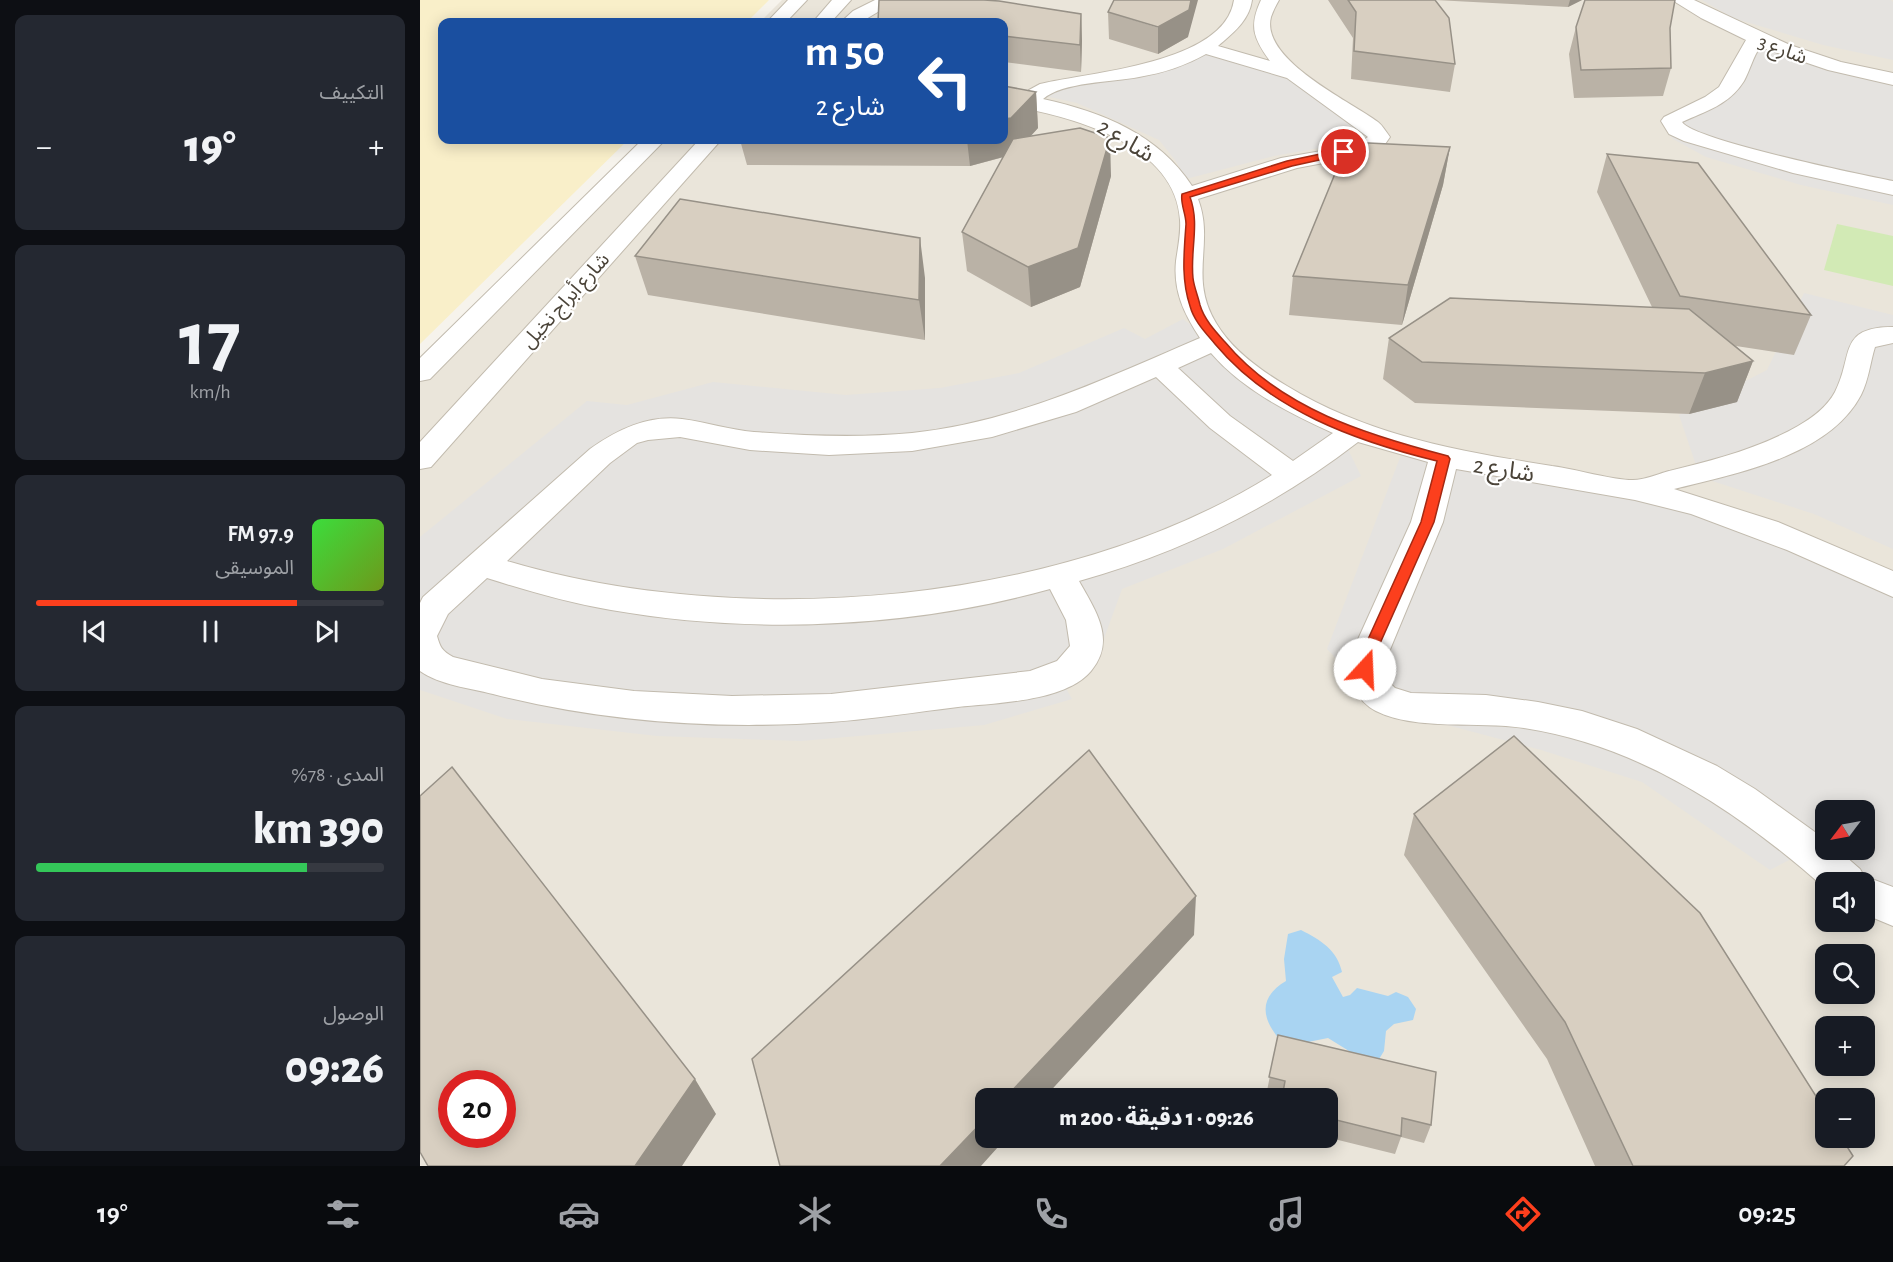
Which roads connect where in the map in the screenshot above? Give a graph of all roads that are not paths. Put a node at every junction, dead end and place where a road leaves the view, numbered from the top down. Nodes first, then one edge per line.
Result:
1 (798, 0) edge
2 (842, 0) edge
3 (889, 0) edge
4 (1681, 0) edge
5 (1254, 7) edge
6 (780, 18) edge
7 (826, 18) edge
8 (855, 18) edge
9 (1756, 40) junction
10 (1205, 48) junction
11 (1295, 74) junction
12 (1893, 79) edge
13 (1008, 81) edge
14 (1008, 91) edge
15 (1036, 96) junction
16 (1008, 99) edge
17 (650, 144) edge
18 (706, 144) edge
19 (1893, 188) edge
20 (1185, 196) junction
21 (1893, 335) edge
22 (1216, 341) junction
23 (1159, 365) junction
24 (420, 373) edge
25 (1353, 432) junction
26 (420, 459) edge
27 (1444, 459) junction
28 (1293, 476) junction
29 (1634, 490) junction
30 (482, 566) junction
31 (1060, 575) junction
32 (1893, 585) edge
33 (420, 636) edge
34 (1834, 872) edge
35 (1875, 899) edge
36 (1893, 907) edge

1 - 6 street
2 - 7 street
3 - 8 street
4 - 9 street, شارع 3
5 - 10 street
5 - 11 street
9 - 12 street, شارع 3
9 - 19 street
10 - 11 street
10 - 15 street
11 - 20 street
13 - 15 street
14 - 15 street, شارع 2
15 - 16 street, شارع 2
15 - 20 street, شارع 2
17 - 24 street, شارع أبراج نخيل
18 - 26 street, شارع أبراج نخيل
20 - 22 street, شارع 2
21 - 29 street
22 - 23 street
22 - 25 street, شارع 2
23 - 28 street
23 - 30 street
25 - 27 street, شارع 2
25 - 28 street
27 - 29 street, شارع 2
27 - 34 street
28 - 31 street
29 - 32 street, شارع 2
30 - 31 street
30 - 33 street
31 - 33 street
35 - 36 street

